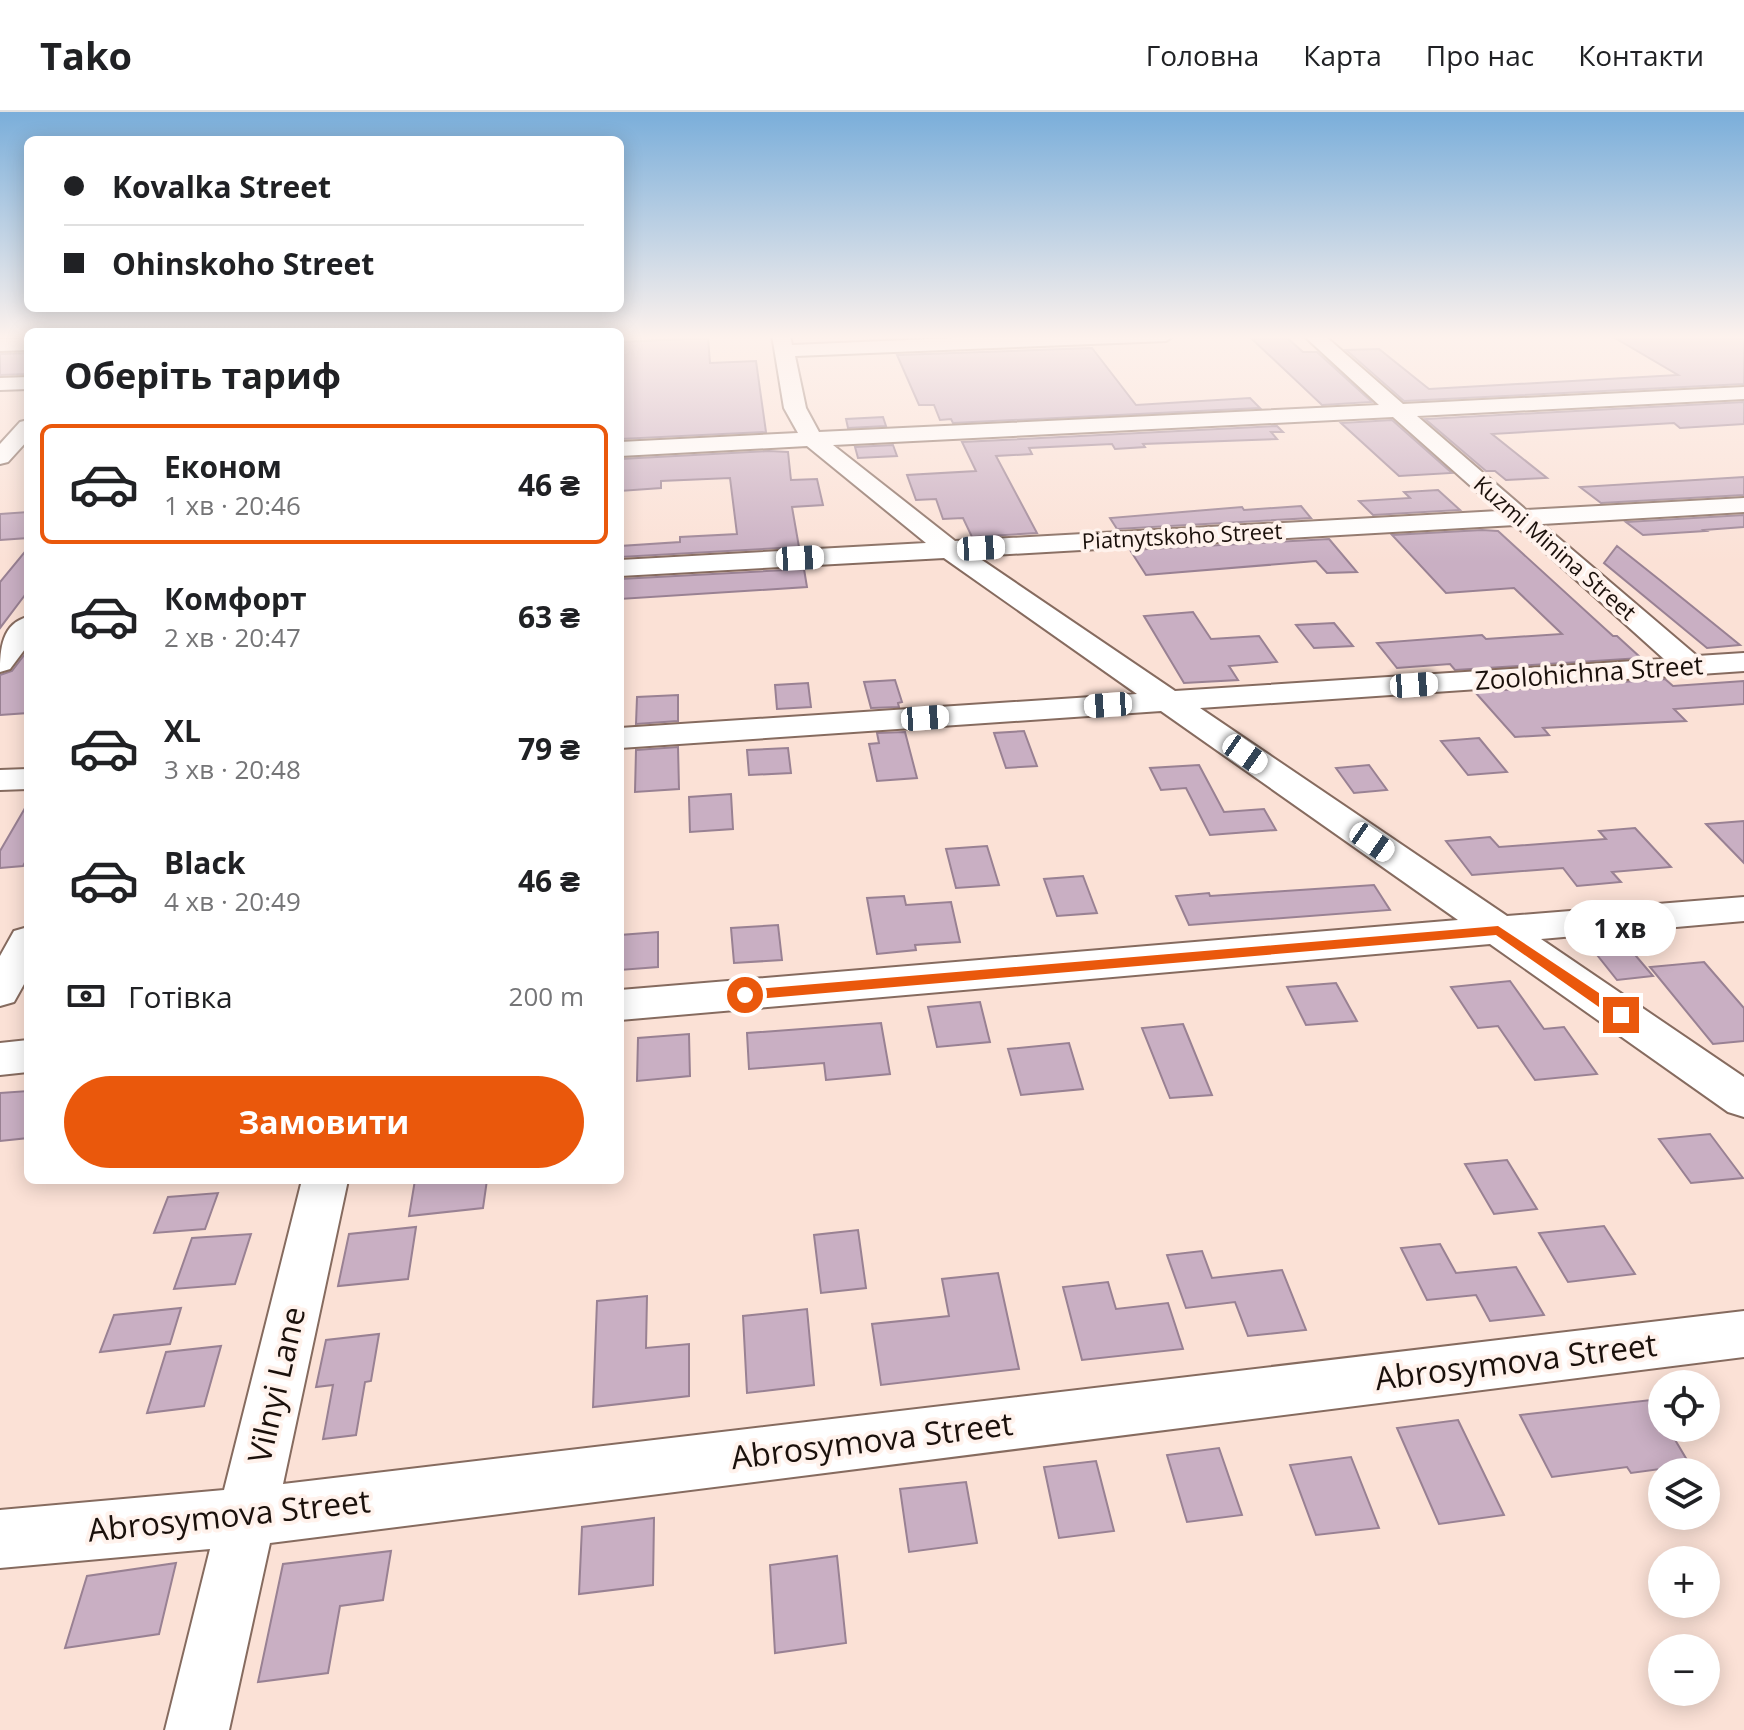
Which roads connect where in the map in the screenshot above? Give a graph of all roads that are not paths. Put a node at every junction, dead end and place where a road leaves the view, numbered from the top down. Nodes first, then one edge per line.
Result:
1 (1398, 410) edge
2 (796, 411) edge
3 (1388, 411) edge
4 (24, 428) edge
5 (0, 429) edge
6 (24, 431) edge
7 (812, 439) junction
8 (624, 449) edge
9 (0, 457) edge
10 (1744, 505) edge
11 (1520, 517) junction
12 (949, 549) junction
13 (624, 568) edge
14 (24, 630) edge
15 (1744, 662) edge
16 (0, 663) edge
17 (1690, 666) junction
18 (1169, 701) junction
19 (624, 738) edge
20 (24, 779) edge
21 (0, 780) edge
22 (1744, 909) edge
23 (1498, 930) junction
24 (24, 947) edge
25 (0, 992) edge
26 (624, 1005) edge
27 (24, 1056) edge
28 (0, 1059) edge
29 (1744, 1100) edge
30 (324, 1184) edge
31 (1744, 1334) edge
32 (245, 1517) junction
33 (0, 1539) edge
34 (197, 1730) edge

1 - 11 street, Kuzmi Minina Street
2 - 7 street
3 - 7 street
4 - 5 street
6 - 9 street
7 - 8 street
7 - 12 street
10 - 11 street, Piatnytskoho Street
11 - 12 street, Piatnytskoho Street
11 - 17 street, Kuzmi Minina Street
12 - 13 street, Piatnytskoho Street
12 - 18 street
14 - 16 street
15 - 17 street, Zoolohichna Street
17 - 18 street, Zoolohichna Street
18 - 19 street, Zoolohichna Street
18 - 23 street
20 - 21 street
22 - 23 street
23 - 26 street
23 - 29 street
24 - 25 street
27 - 28 street
30 - 32 street, Vilnyi Lane
31 - 32 street, Abrosymova Street
32 - 33 street, Abrosymova Street
32 - 34 street, Vilnyi Lane

